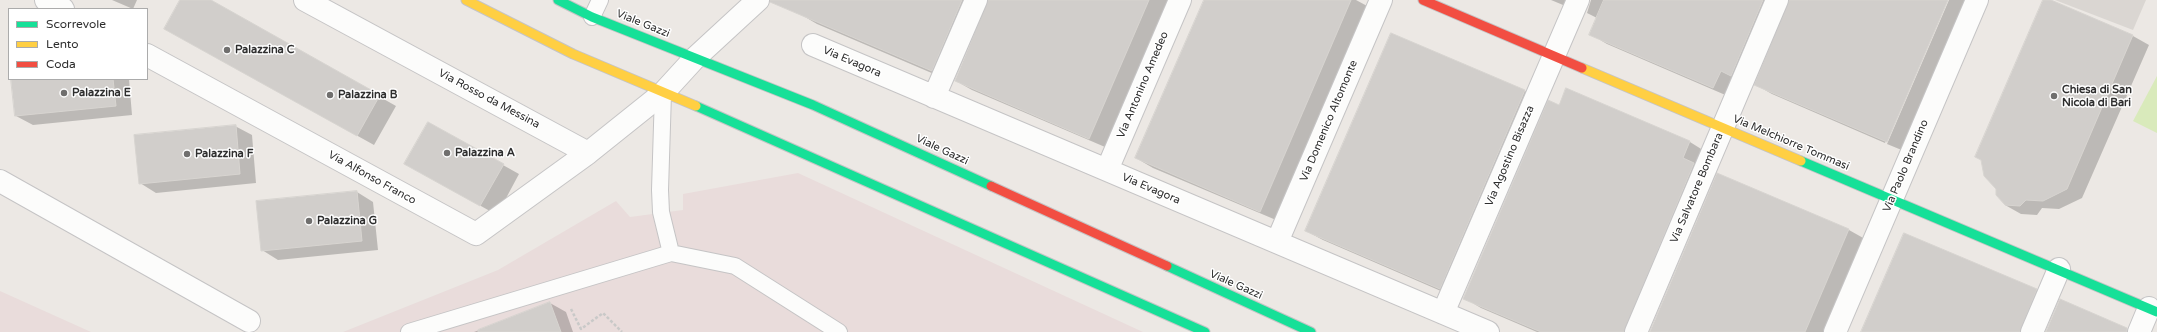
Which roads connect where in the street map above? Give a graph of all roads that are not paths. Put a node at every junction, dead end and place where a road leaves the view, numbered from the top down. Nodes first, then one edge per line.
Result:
1 (46, 0) edge
2 (305, 0) edge
3 (466, 0) edge
4 (558, 0) edge
5 (600, 0) edge
6 (758, 0) edge
7 (976, 0) edge
8 (1180, 0) edge
9 (1381, 0) edge
10 (1423, 0) edge
11 (1578, 0) edge
12 (1777, 0) edge
13 (1977, 0) edge
14 (61, 8) edge
15 (592, 17) junction
16 (813, 45) dead end
17 (1554, 55) junction
18 (148, 56) edge
19 (695, 58) junction
20 (663, 93) junction
21 (934, 97) junction
22 (1723, 127) junction
23 (588, 153) junction
24 (1107, 170) junction
25 (0, 181) edge
26 (1892, 199) junction
27 (1277, 242) junction
28 (671, 253) junction
29 (2059, 270) junction
30 (2153, 310) edge
31 (1444, 313) junction
32 (249, 321) dead end
33 (409, 332) edge
34 (839, 332) edge
35 (1205, 332) edge
36 (1311, 332) edge
37 (1488, 332) edge
38 (1636, 332) edge
39 (1835, 332) edge
40 (2032, 332) edge
41 (2139, 332) edge

1 - 14 street
2 - 23 street, Via Rosso da Messina
3 - 20 main road
4 - 15 main road, Viale Gazzi
5 - 15 lane
6 - 19 street
7 - 21 street
8 - 24 street, Via Antonino Amedeo
9 - 27 street, Via Domenico Altomonte
10 - 17 main road, Via Melchiorre Tommasi
11 - 17 street, Via Agostino Bisazza
12 - 22 street, Via Salvatore Bombara
13 - 26 street, Via Paolo Brandino
15 - 19 main road, Viale Gazzi
16 - 21 street, Via Evagora
17 - 22 main road, Via Melchiorre Tommasi
17 - 31 street, Via Agostino Bisazza
18 - 23 street, Via Alfonso Franco
19 - 20 street
19 - 36 main road, Viale Gazzi
20 - 23 street
20 - 28 lane
20 - 35 main road
21 - 24 street, Via Evagora
22 - 26 main road, Via Melchiorre Tommasi
22 - 38 street, Via Salvatore Bombara
24 - 27 street, Via Evagora
25 - 32 street
26 - 29 main road, Via Melchiorre Tommasi
26 - 39 street, Via Paolo Brandino
27 - 31 street, Via Evagora
28 - 33 lane
28 - 34 lane
29 - 30 main road, Via Melchiorre Tommasi
29 - 40 street
30 - 41 street
31 - 37 street, Via Evagora

